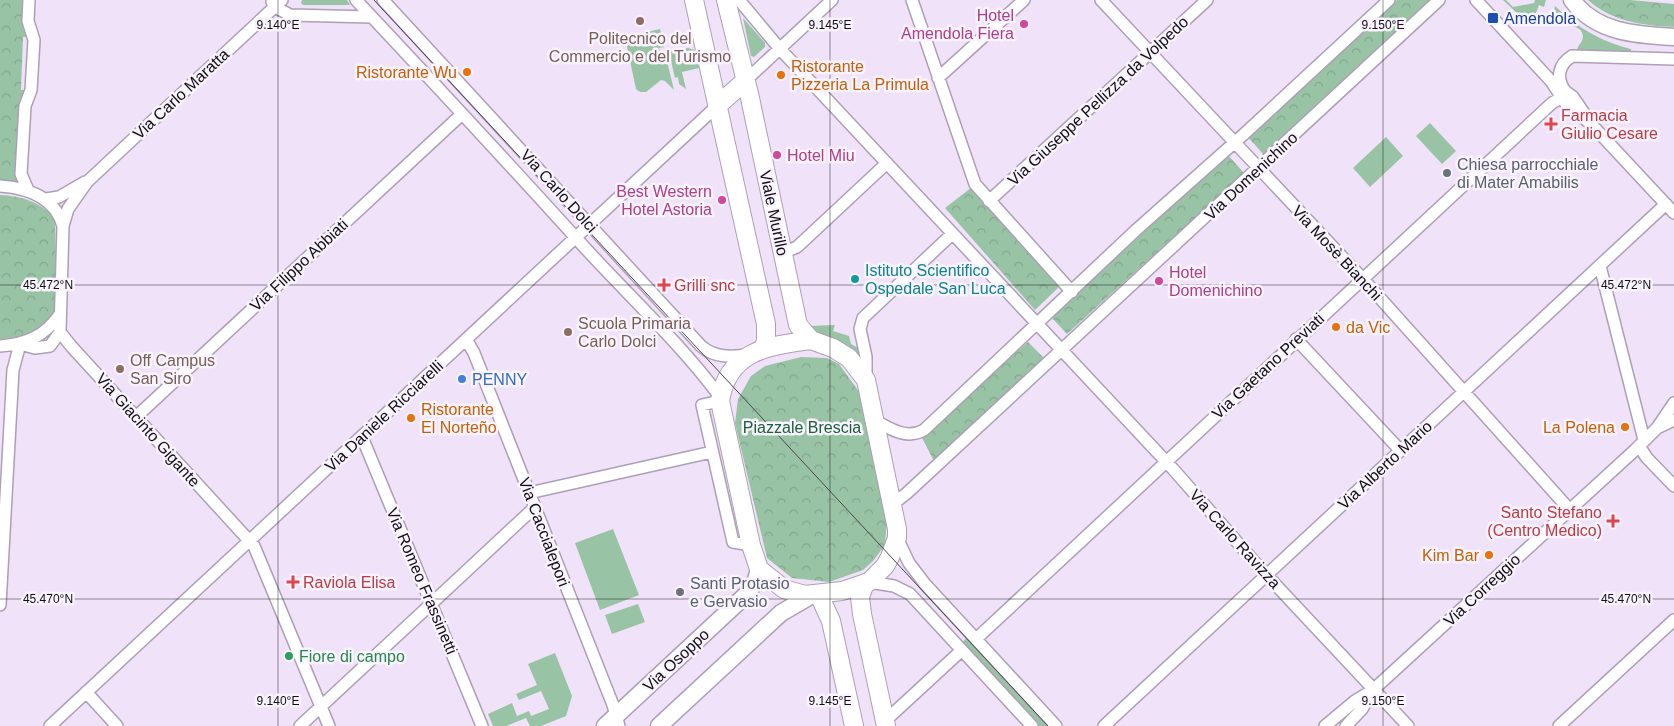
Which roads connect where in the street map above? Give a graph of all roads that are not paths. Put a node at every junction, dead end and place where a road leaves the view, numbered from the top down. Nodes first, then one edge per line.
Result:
1 (29, 0) edge
2 (356, 0) edge
3 (384, 0) edge
4 (694, 0) edge
5 (726, 0) edge
6 (739, 0) edge
7 (832, 0) edge
8 (912, 0) edge
9 (1024, 0) edge
10 (1101, 0) edge
11 (1207, 0) edge
12 (1389, 0) edge
13 (1440, 0) edge
14 (1476, 0) edge
15 (1572, 0) edge
16 (276, 2) edge
17 (372, 17) junction
18 (1674, 36) edge
19 (780, 49) junction
20 (1149, 53) junction
21 (1669, 58) edge
22 (938, 78) junction
23 (745, 81) junction
24 (1564, 96) junction
25 (717, 106) junction
26 (462, 114) junction
27 (1234, 143) junction
28 (887, 163) junction
29 (1259, 169) junction
30 (87, 182) junction
31 (0, 186) edge
32 (28, 190) junction
33 (46, 199) junction
34 (989, 201) junction
35 (1666, 204) junction
36 (1674, 213) edge
37 (589, 225) junction
38 (64, 226) junction
39 (952, 234) junction
40 (576, 237) junction
41 (782, 253) junction
42 (1600, 266) junction
43 (1362, 278) junction
44 (1072, 292) junction
45 (60, 314) junction
46 (1037, 325) junction
47 (60, 332) junction
48 (466, 339) junction
49 (1296, 339) junction
50 (811, 340) junction
51 (20, 344) junction
52 (0, 346) edge
53 (761, 350) junction
54 (1062, 352) junction
55 (866, 380) junction
56 (1464, 392) junction
57 (721, 400) junction
58 (1673, 409) edge
59 (136, 416) junction
60 (874, 420) junction
61 (1674, 420) edge
62 (1657, 428) junction
63 (362, 437) junction
64 (1642, 443) junction
65 (1400, 450) junction
66 (712, 452) junction
67 (1166, 461) junction
68 (1674, 486) edge
69 (529, 493) junction
70 (892, 504) junction
71 (534, 508) junction
72 (1569, 509) junction
73 (897, 538) junction
74 (249, 540) junction
75 (751, 545) junction
76 (759, 569) junction
77 (1266, 574) junction
78 (867, 582) junction
79 (815, 595) junction
80 (432, 603) junction
81 (0, 606) edge
82 (1674, 620) edge
83 (976, 639) junction
84 (962, 650) junction
85 (1373, 690) junction
86 (86, 692) junction
87 (320, 707) junction
88 (1337, 715) junction
89 (614, 722) edge
90 (886, 724) edge
91 (1347, 725) edge
92 (50, 726) edge
93 (117, 726) edge
94 (300, 726) edge
95 (329, 726) edge
96 (482, 726) edge
97 (659, 726) edge
98 (854, 726) edge
99 (1032, 726) edge
100 (1056, 726) edge
101 (1104, 726) edge
102 (1325, 726) edge
103 (1408, 726) edge
104 (1559, 726) edge

1 - 32 street
2 - 17 street, Via Carlo Dolci
3 - 17 street
3 - 37 street, Via Carlo Dolci
4 - 25 main road, Viale Murillo
5 - 23 main road, Viale Murillo
6 - 19 street
7 - 19 street
8 - 22 street
9 - 22 street
10 - 20 street, Via Mosè Bianchi
11 - 20 street, Via Giuseppe Pellizza da Volpedo
12 - 27 street
13 - 29 street, Via Domenichino
14 - 24 street
15 - 18 street
16 - 17 street
16 - 30 street, Via Carlo Maratta
17 - 26 street, Via Carlo Dolci
19 - 23 street
19 - 28 street, Via Carlo Ravizza
20 - 27 street, Via Mosè Bianchi
20 - 34 street, Via Giuseppe Pellizza da Volpedo
21 - 24 street
22 - 34 street
23 - 25 main road
23 - 41 main road, Viale Murillo
24 - 35 street
24 - 43 street, Via Gaetano Previati
25 - 37 street, Via Daniele Ricciarelli
25 - 53 main road, Viale Murillo
26 - 40 street, Via Carlo Dolci
26 - 59 street, Via Filippo Abbiati
27 - 29 street, Via Mosè Bianchi
27 - 44 street
28 - 39 street, Via Carlo Ravizza
28 - 41 street
29 - 43 street, Via Mosè Bianchi
29 - 54 street, Via Domenichino
30 - 33 street, Via Carlo Maratta
30 - 38 street, Via Carlo Maratta
31 - 32 street
32 - 33 street
33 - 38 street
34 - 44 street
35 - 36 street
35 - 42 street, Via Alberto Mario
37 - 40 street, Via Daniele Ricciarelli
37 - 53 street, Via Carlo Dolci
38 - 45 street, Via Carlo Maratta
39 - 46 street, Via Carlo Ravizza
39 - 55 street
40 - 48 street, Via Daniele Ricciarelli
40 - 57 street, Via Carlo Dolci
41 - 50 main road, Viale Murillo
42 - 56 street, Via Alberto Mario
42 - 64 street
43 - 49 street, Via Gaetano Previati
43 - 56 street, Via Mosè Bianchi
44 - 46 street
45 - 47 street
45 - 51 street
46 - 54 street, Via Carlo Ravizza
46 - 60 street
47 - 51 street
47 - 59 street, Via Giacinto Gigante
48 - 63 street, Via Daniele Ricciarelli
48 - 69 street, Via Caccialepori
49 - 65 street
49 - 67 street, Via Gaetano Previati
50 - 53 main road
50 - 55 main road
51 - 52 street
51 - 81 street
53 - 57 main road
54 - 67 street, Via Carlo Ravizza
54 - 70 street, Via Domenichino
55 - 60 main road
56 - 65 street, Via Alberto Mario
56 - 72 street, Via Mosè Bianchi
57 - 66 street
57 - 75 main road
58 - 62 street, Via Correggio
59 - 74 street, Via Giacinto Gigante
60 - 70 main road
61 - 62 street, Via Correggio
62 - 64 street, Via Correggio
63 - 74 street, Via Daniele Ricciarelli
63 - 80 street, Via Romeo Frassinetti
64 - 68 street
64 - 72 street, Via Correggio
65 - 77 street, Via Alberto Mario
66 - 69 street
66 - 75 street
67 - 77 street, Via Carlo Ravizza
67 - 83 street, Via Gaetano Previati
69 - 71 street, Via Caccialepori
70 - 73 main road
71 - 80 street
71 - 89 street, Via Caccialepori
72 - 85 street, Via Correggio
73 - 78 main road
73 - 83 street
74 - 86 street, Via Daniele Ricciarelli
74 - 87 street, Via Giacinto Gigante
75 - 76 main road
76 - 79 main road
76 - 89 street, Via Osoppo
77 - 85 street, Via Carlo Ravizza
77 - 101 street, Via Alberto Mario
78 - 79 main road
78 - 84 street
78 - 90 main road
79 - 97 street
79 - 98 main road
80 - 87 street
80 - 96 street, Via Romeo Frassinetti
82 - 104 street
83 - 100 street
84 - 90 street
84 - 99 street
85 - 88 street, Via Correggio
85 - 91 street, Via Correggio
85 - 103 street, Via Carlo Ravizza
86 - 92 street, Via Daniele Ricciarelli
86 - 93 street
87 - 94 street
87 - 95 street, Via Giacinto Gigante
88 - 91 street, Via Correggio
88 - 102 street, Via Correggio

